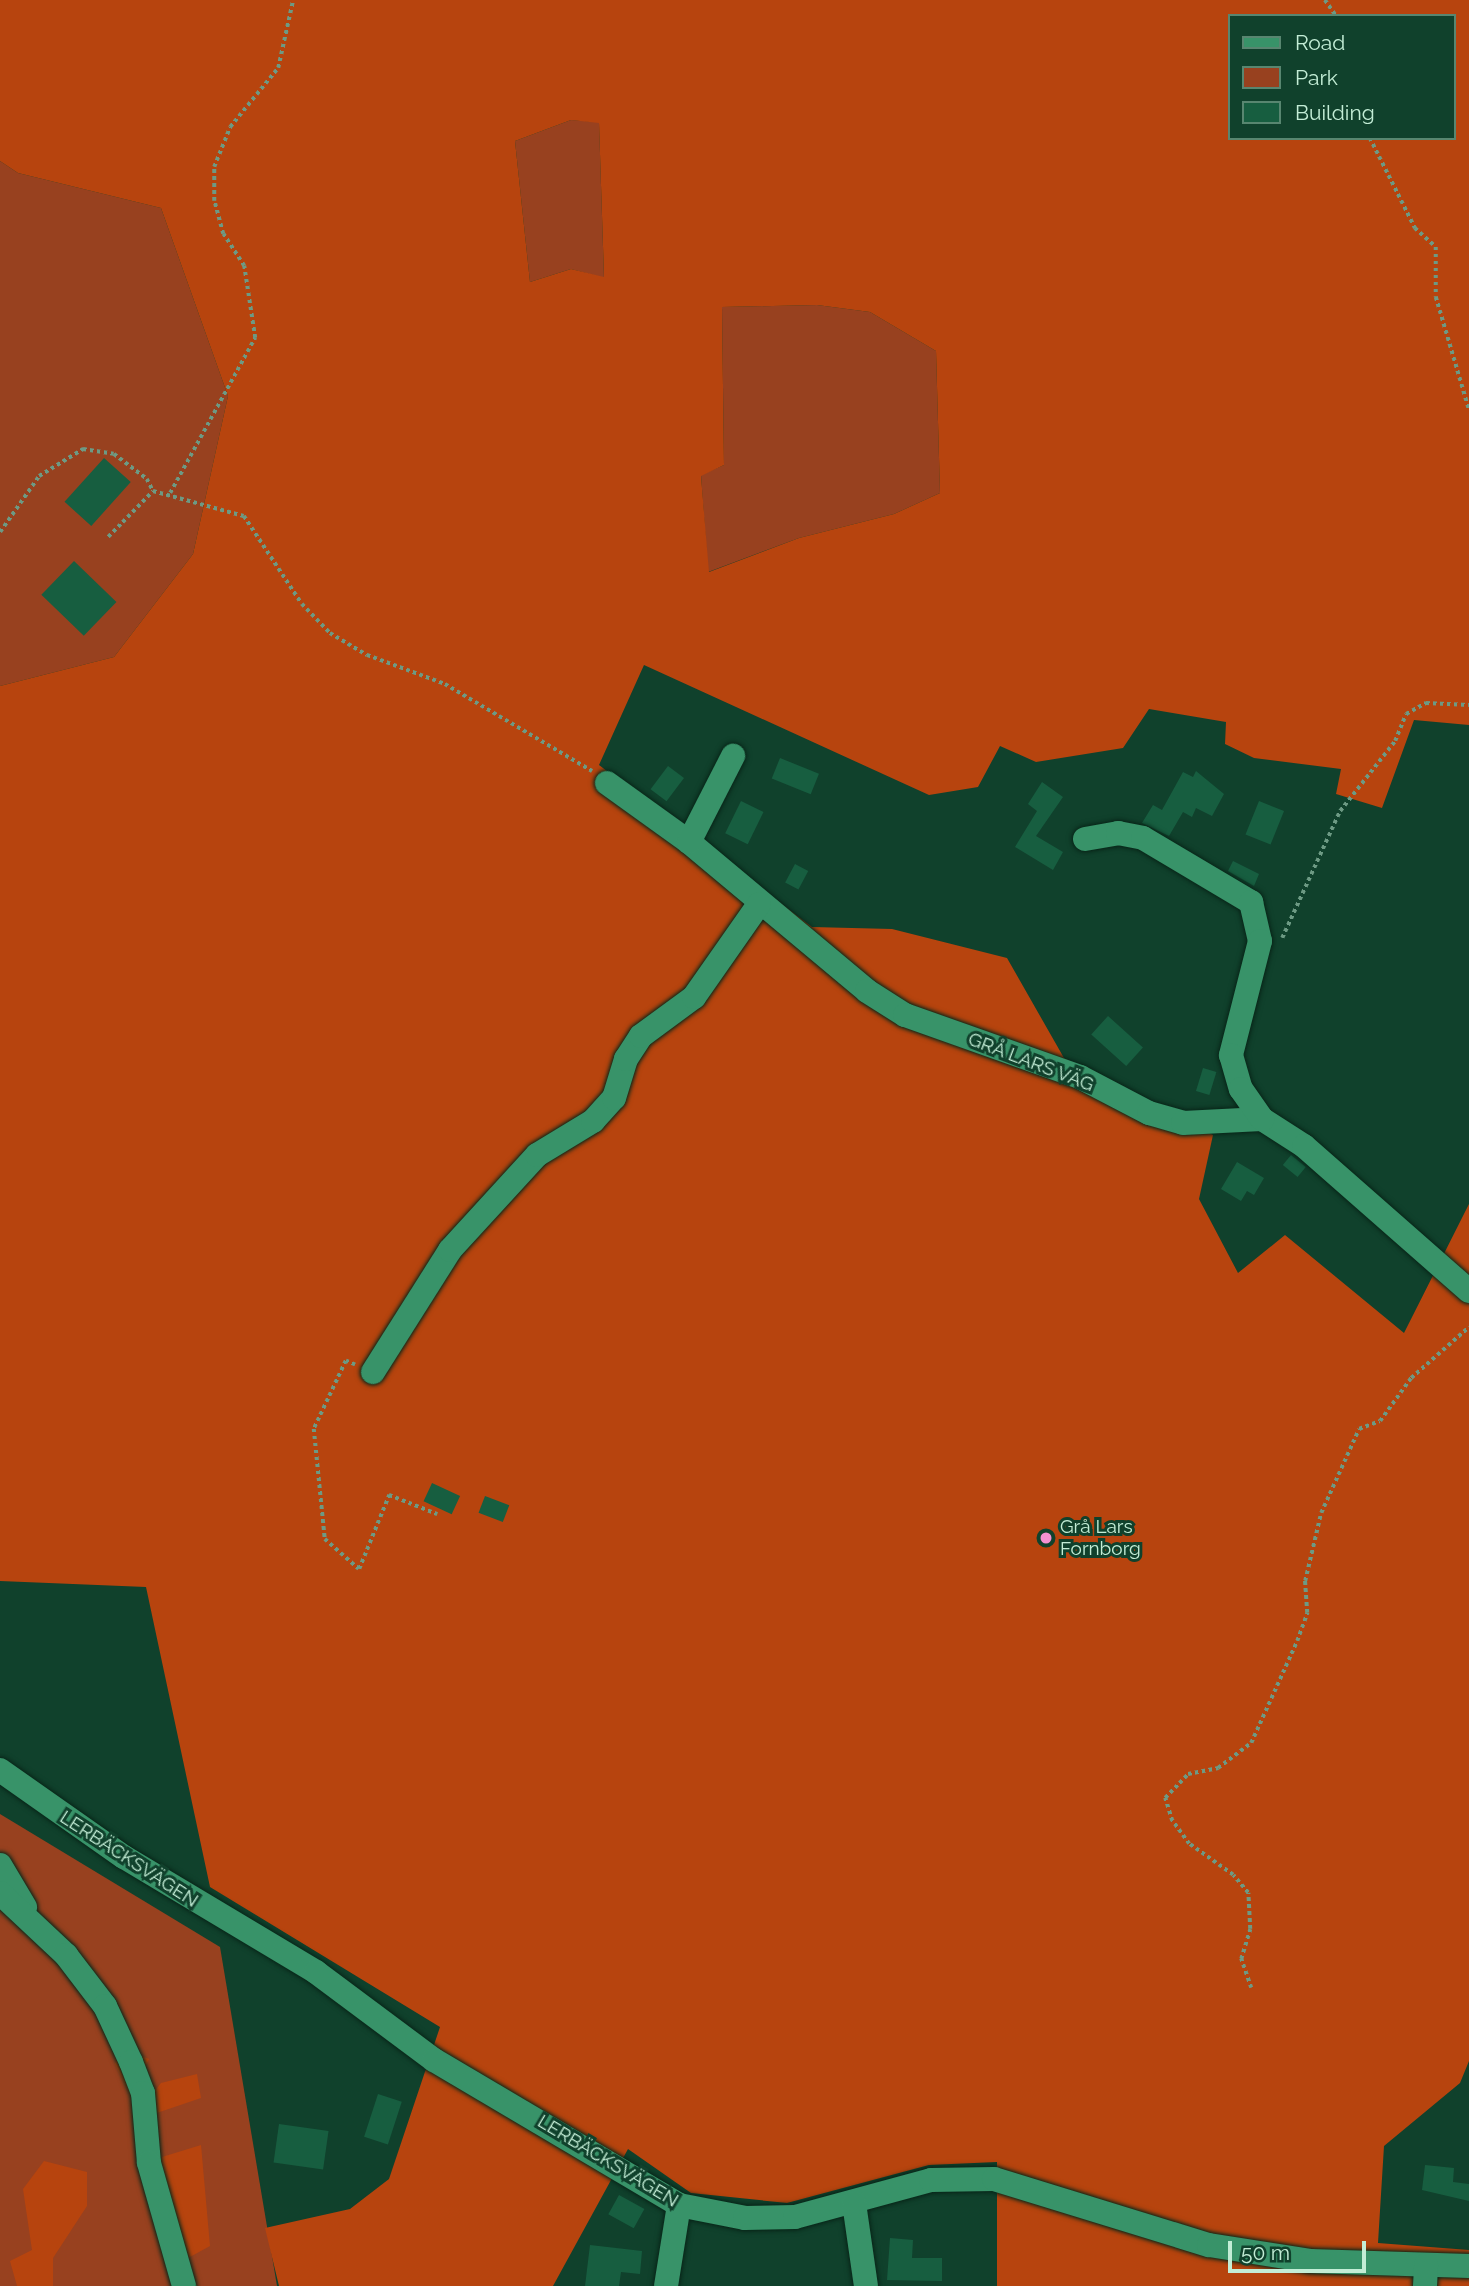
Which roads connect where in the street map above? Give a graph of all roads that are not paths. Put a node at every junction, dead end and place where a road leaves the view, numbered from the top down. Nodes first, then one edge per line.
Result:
1 (733, 757) dead end
2 (607, 783) road end
3 (1085, 839) dead end
4 (689, 842) junction
5 (758, 904) junction
6 (1262, 1119) junction
7 (1469, 1291) edge
8 (373, 1372) road end
9 (0, 1770) edge
10 (0, 1865) edge
11 (0, 1893) edge
12 (30, 1917) junction
13 (854, 2203) junction
14 (679, 2205) junction
15 (1469, 2266) edge
16 (1426, 2275) edge
17 (184, 2286) edge
18 (666, 2286) edge
19 (866, 2286) edge

1 - 4 street
2 - 4 street, GRÅ LARS VÄG
3 - 6 street
4 - 5 street, GRÅ LARS VÄG
5 - 6 street, GRÅ LARS VÄG
5 - 8 street
6 - 7 street
9 - 14 street, LERBÄCKSVÄGEN
10 - 12 street
11 - 12 street
12 - 17 street
13 - 14 street, LERBÄCKSVÄGEN
13 - 16 street, LERBÄCKSVÄGEN
13 - 19 street
14 - 18 street
15 - 16 street, LERBÄCKSVÄGEN

